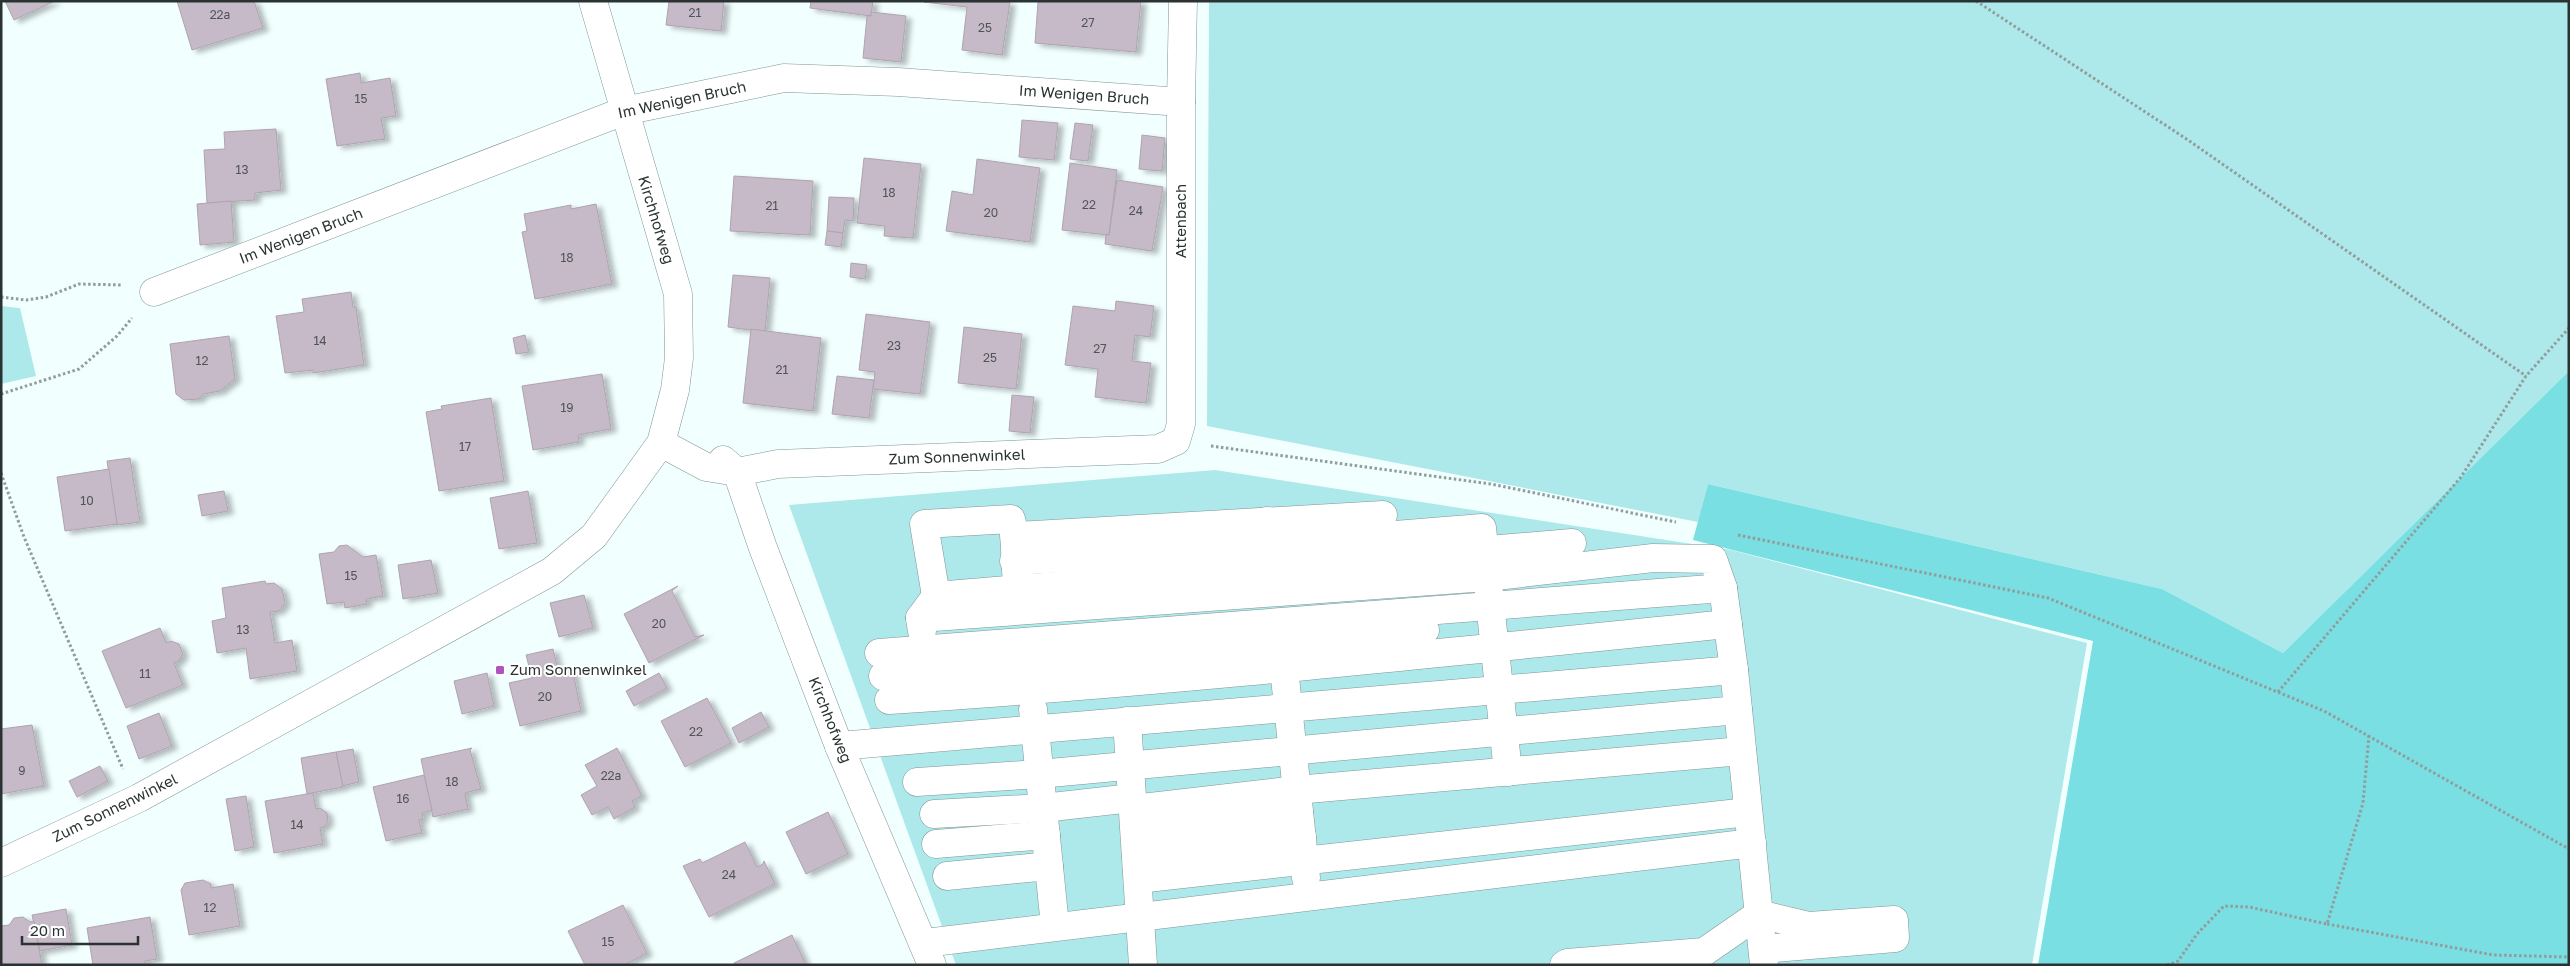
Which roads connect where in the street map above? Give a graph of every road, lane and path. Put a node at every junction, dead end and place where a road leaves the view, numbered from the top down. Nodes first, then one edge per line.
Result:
1 (593, 1) edge
2 (1183, 1) edge
3 (1976, 1) edge
4 (1181, 102) junction
5 (624, 111) junction
6 (154, 292) junction
7 (1, 297) edge
8 (2569, 328) edge
9 (2526, 376) junction
10 (1, 394) edge
11 (1176, 441) junction
12 (662, 443) junction
13 (737, 472) junction
14 (1, 473) edge
15 (1383, 515) dead end
16 (1686, 524) dead end
17 (1735, 534) dead end
18 (1572, 543) dead end
19 (1015, 548) junction
20 (1483, 549) junction
21 (1271, 556) junction
22 (1487, 577) junction
23 (936, 596) junction
24 (1020, 601) junction
25 (1725, 605) junction
26 (920, 618) junction
27 (1492, 626) junction
28 (1280, 632) junction
29 (924, 649) junction
30 (1026, 652) junction
31 (1284, 668) junction
32 (1734, 670) junction
33 (884, 676) junction
34 (1499, 690) junction
35 (1030, 691) junction
36 (2278, 692) junction
37 (1288, 707) junction
38 (1738, 710) junction
39 (1127, 720) junction
40 (1035, 728) junction
41 (1504, 731) junction
42 (2369, 735) junction
43 (840, 746) junction
44 (1742, 752) junction
45 (122, 768) dead end
46 (1508, 772) junction
47 (1298, 803) junction
48 (1748, 812) junction
49 (1134, 817) junction
50 (1044, 821) junction
51 (934, 830) junction
52 (1752, 843) junction
53 (2569, 849) edge
54 (1, 862) edge
55 (1308, 897) junction
56 (1759, 914) junction
57 (1140, 917) junction
58 (2327, 924) junction
59 (1055, 926) junction
60 (929, 954) edge
61 (1763, 957) edge
62 (2569, 957) edge
63 (1143, 965) edge
64 (1564, 965) edge
65 (2167, 965) edge

1 - 5 street, Kirchhofweg
2 - 4 street, Attenbach
3 - 9 path
4 - 5 street, Im Wenigen Bruch
4 - 11 street, Attenbach
5 - 6 street, Im Wenigen Bruch
5 - 12 street, Kirchhofweg
6 - 7 path
6 - 10 path
8 - 9 path
9 - 36 path
11 - 13 street, Zum Sonnenwinkel
11 - 16 path
12 - 13 street
12 - 54 street, Zum Sonnenwinkel
13 - 43 street, Kirchhofweg
14 - 45 path
15 - 21 street
17 - 36 path
18 - 20 street
19 - 21 street
19 - 23 street
19 - 24 street
20 - 21 street
20 - 22 street
21 - 22 street
21 - 24 street
21 - 28 street
22 - 25 street
22 - 27 street
23 - 24 street
23 - 26 street
24 - 26 street
24 - 30 street
25 - 27 street
25 - 27 street
25 - 32 street
26 - 29 street
27 - 28 street
27 - 31 street
27 - 34 street
28 - 30 street
28 - 31 street
29 - 30 street
29 - 33 street
30 - 33 street
30 - 35 street
31 - 35 street
31 - 37 street
32 - 34 street
32 - 38 street
33 - 35 street
34 - 37 street
34 - 41 street
35 - 40 street
36 - 42 path
37 - 39 street
37 - 47 street
38 - 41 street
38 - 44 street
39 - 40 street
39 - 49 street
40 - 43 street
40 - 50 street
41 - 46 street
41 - 47 street
42 - 53 path
42 - 58 path
43 - 60 street, Kirchhofweg
44 - 46 street
44 - 48 street
46 - 47 street
47 - 48 street
47 - 49 street
47 - 49 street
47 - 49 street
47 - 55 street
48 - 52 street
49 - 50 street
49 - 50 street
49 - 57 street
50 - 51 street
50 - 51 street
50 - 51 street
50 - 59 street
52 - 55 street
52 - 56 street
55 - 57 street
56 - 61 street
56 - 61 street
56 - 64 street
57 - 59 street
57 - 63 street
58 - 62 path
58 - 65 path
59 - 60 street

